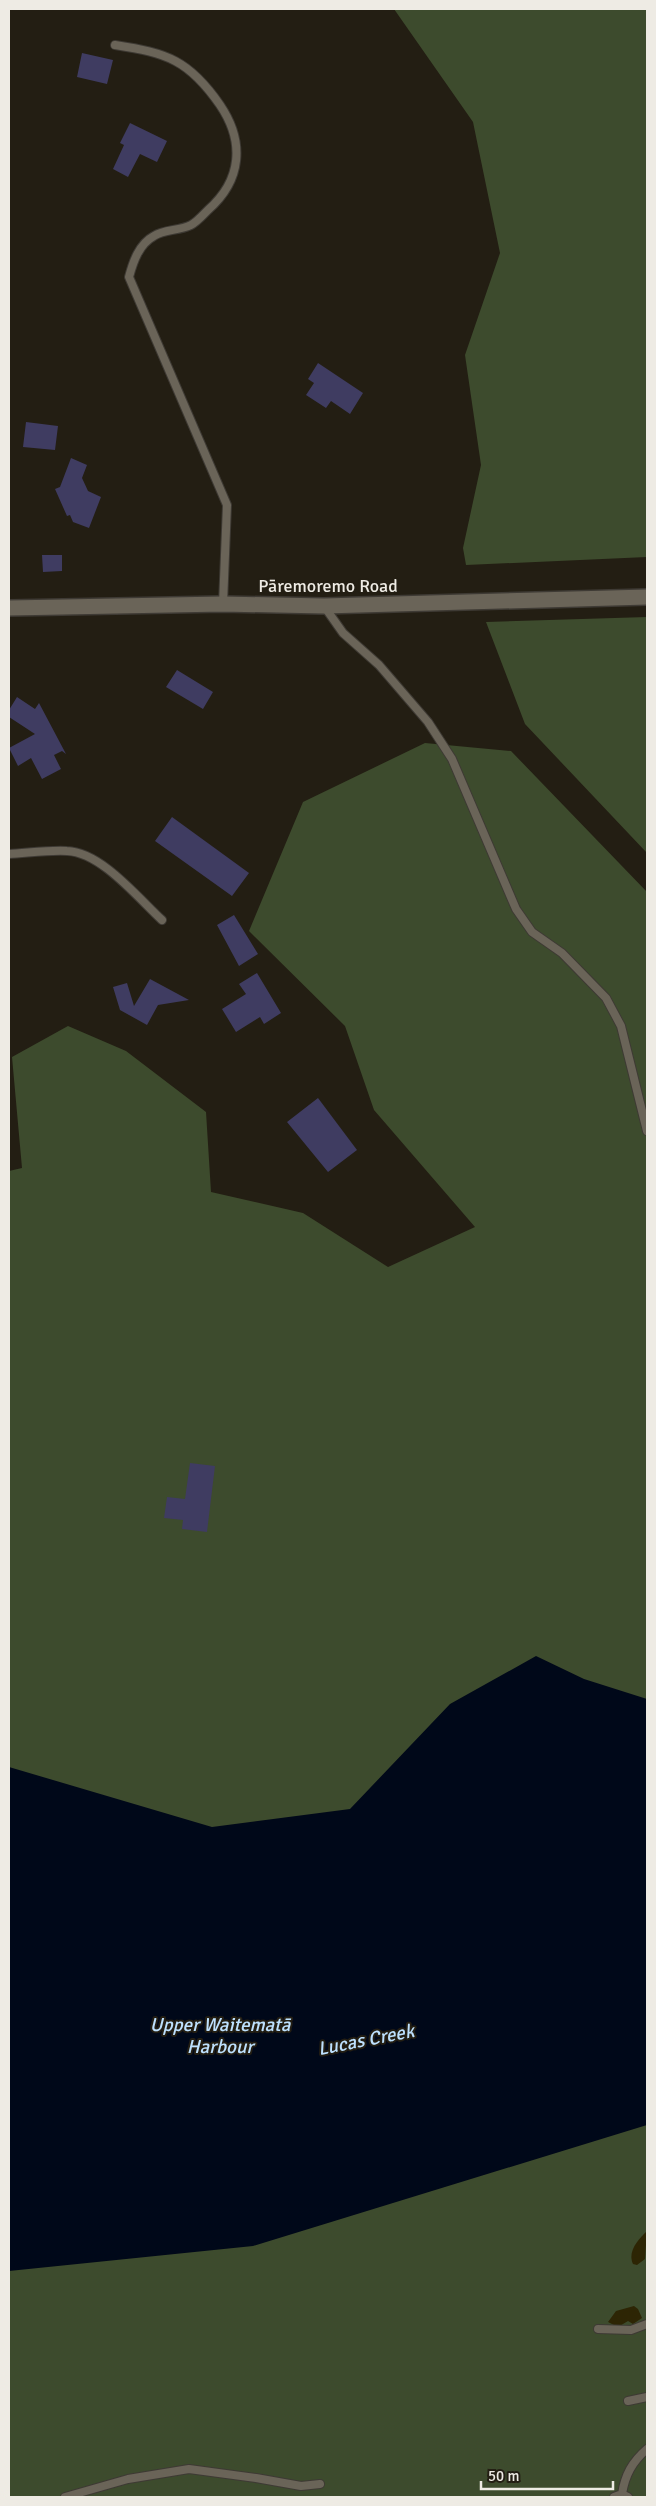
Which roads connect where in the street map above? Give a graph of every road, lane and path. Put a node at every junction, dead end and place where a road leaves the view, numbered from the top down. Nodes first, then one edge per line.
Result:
1 (115, 45) dead end
2 (647, 597) edge
3 (223, 604) junction
4 (324, 606) junction
5 (9, 608) edge
6 (9, 854) edge
7 (162, 920) dead end
8 (647, 1131) edge
9 (647, 2324) edge
10 (598, 2330) dead end
11 (647, 2397) edge
12 (628, 2400) dead end
13 (647, 2449) edge
14 (320, 2484) dead end
15 (621, 2496) edge
16 (65, 2497) edge

1 - 3 lane
2 - 4 street, Pāremoremo Road
3 - 4 street, Pāremoremo Road
3 - 5 street, Pāremoremo Road
4 - 8 lane
6 - 7 lane
9 - 10 lane
11 - 12 lane
13 - 15 lane
14 - 16 lane

